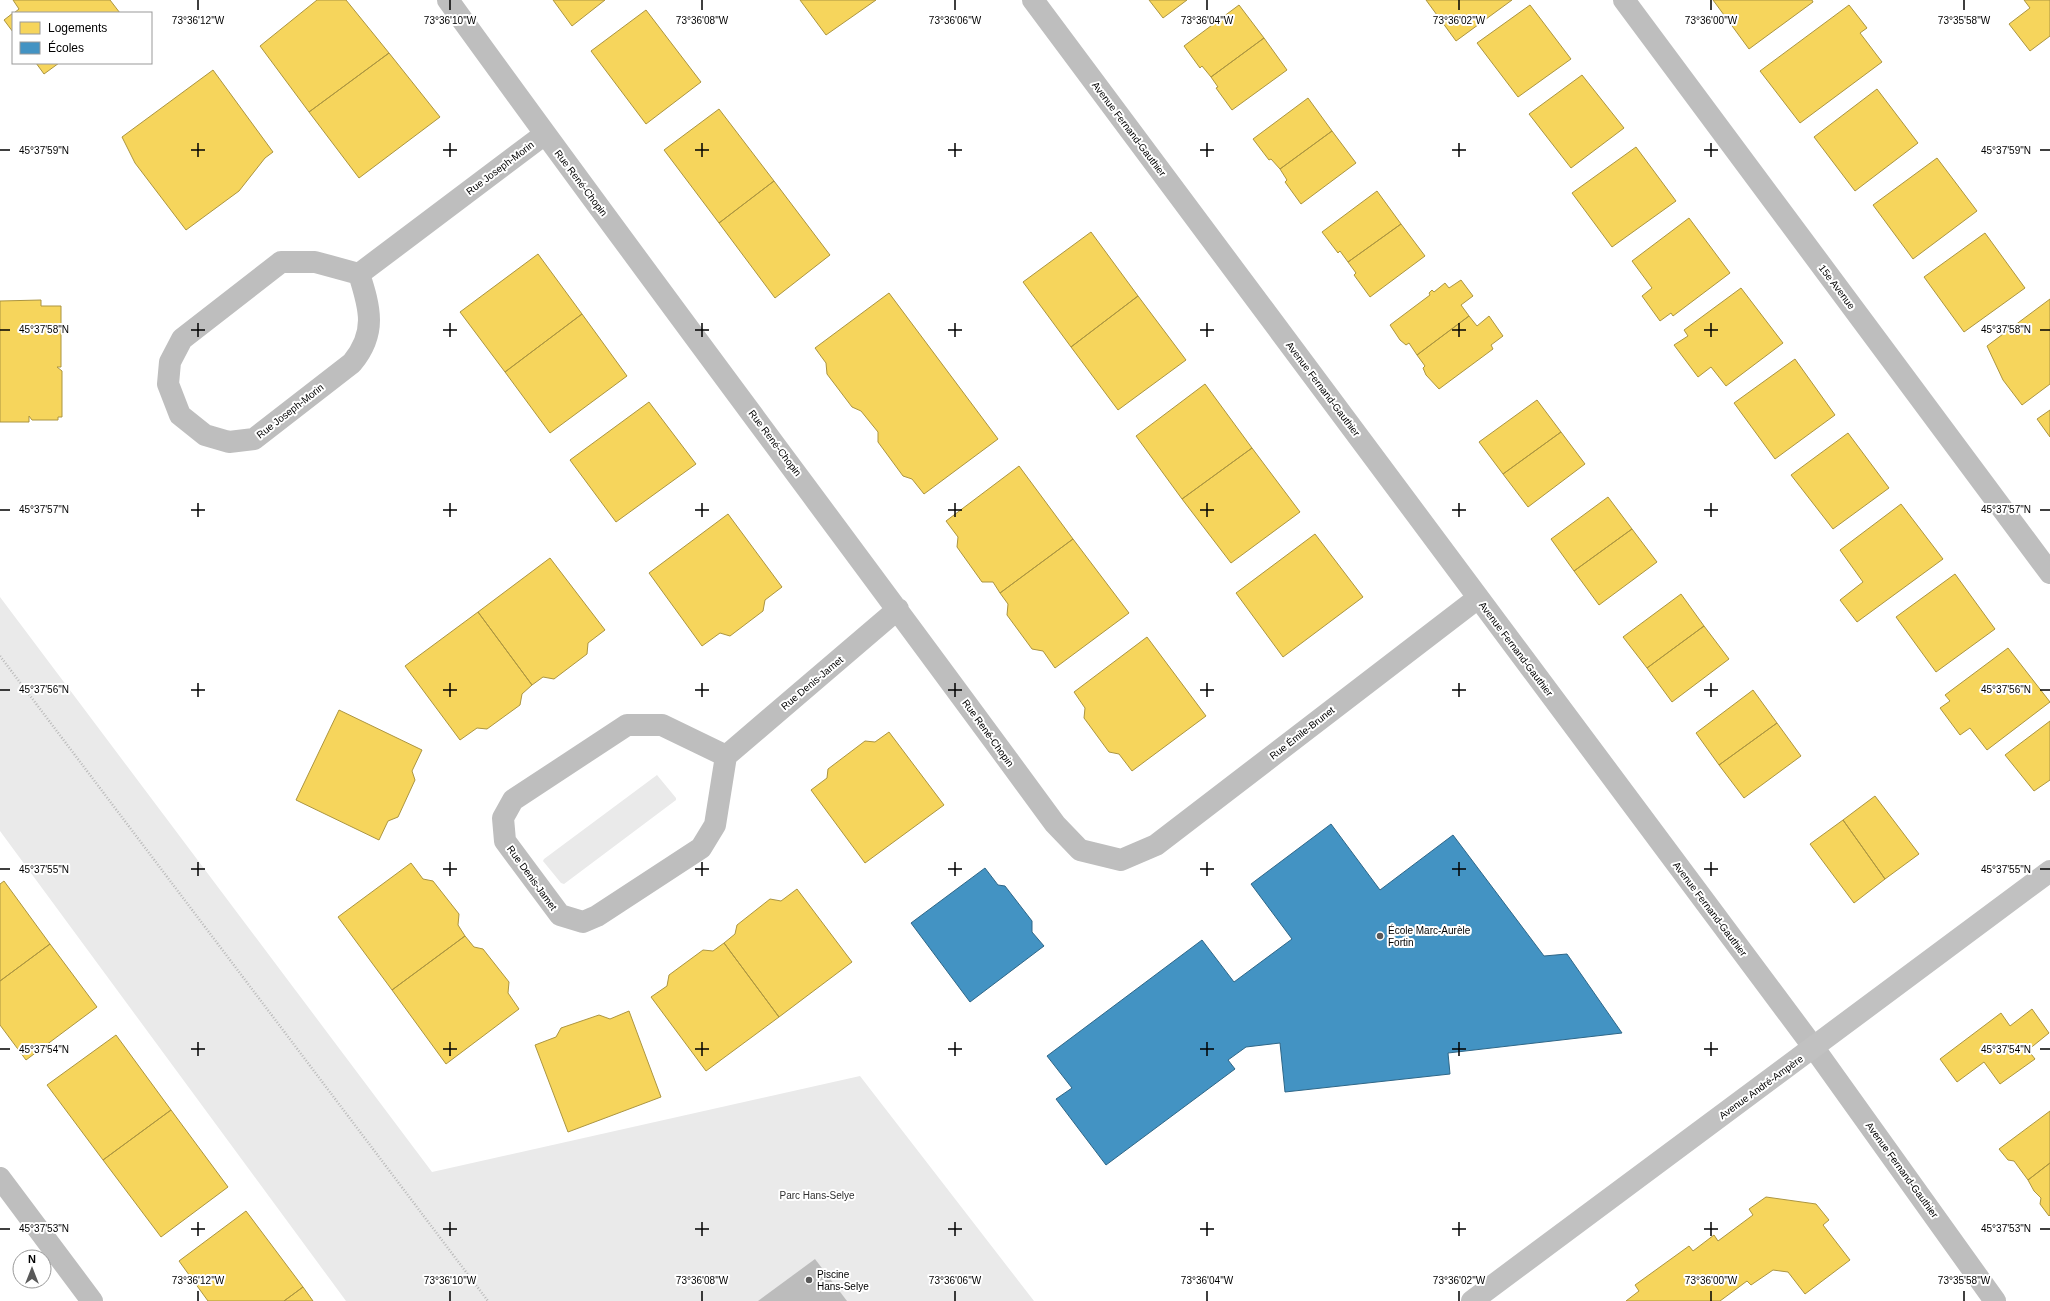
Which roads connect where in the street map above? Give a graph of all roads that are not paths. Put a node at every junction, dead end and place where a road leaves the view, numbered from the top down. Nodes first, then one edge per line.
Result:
1 (448, 0) edge
2 (1033, 0) edge
3 (1624, 0) edge
4 (545, 134) junction
5 (360, 274) junction
6 (2050, 573) edge
7 (1478, 598) junction
8 (898, 609) junction
9 (726, 756) junction
10 (1121, 860) joint
11 (2050, 871) edge
12 (1814, 1048) junction
13 (0, 1178) edge
14 (92, 1301) edge
15 (1472, 1301) edge
16 (1995, 1301) edge

1 - 4 street, Rue René-Chopin
2 - 7 street, Avenue Fernand-Gauthier
3 - 6 street, 15e Avenue
4 - 5 street, Rue Joseph-Morin
4 - 8 street, Rue René-Chopin
5 - 5 street, Rue Joseph-Morin
7 - 10 street, Rue Émile-Brunet
7 - 12 street, Avenue Fernand-Gauthier
8 - 9 street, Rue Denis-Jamet
8 - 10 street, Rue René-Chopin
9 - 9 street, Rue Denis-Jamet
11 - 12 street, Avenue André-Ampère
12 - 15 street, Avenue André-Ampère
12 - 16 street, Avenue Fernand-Gauthier
13 - 14 street

